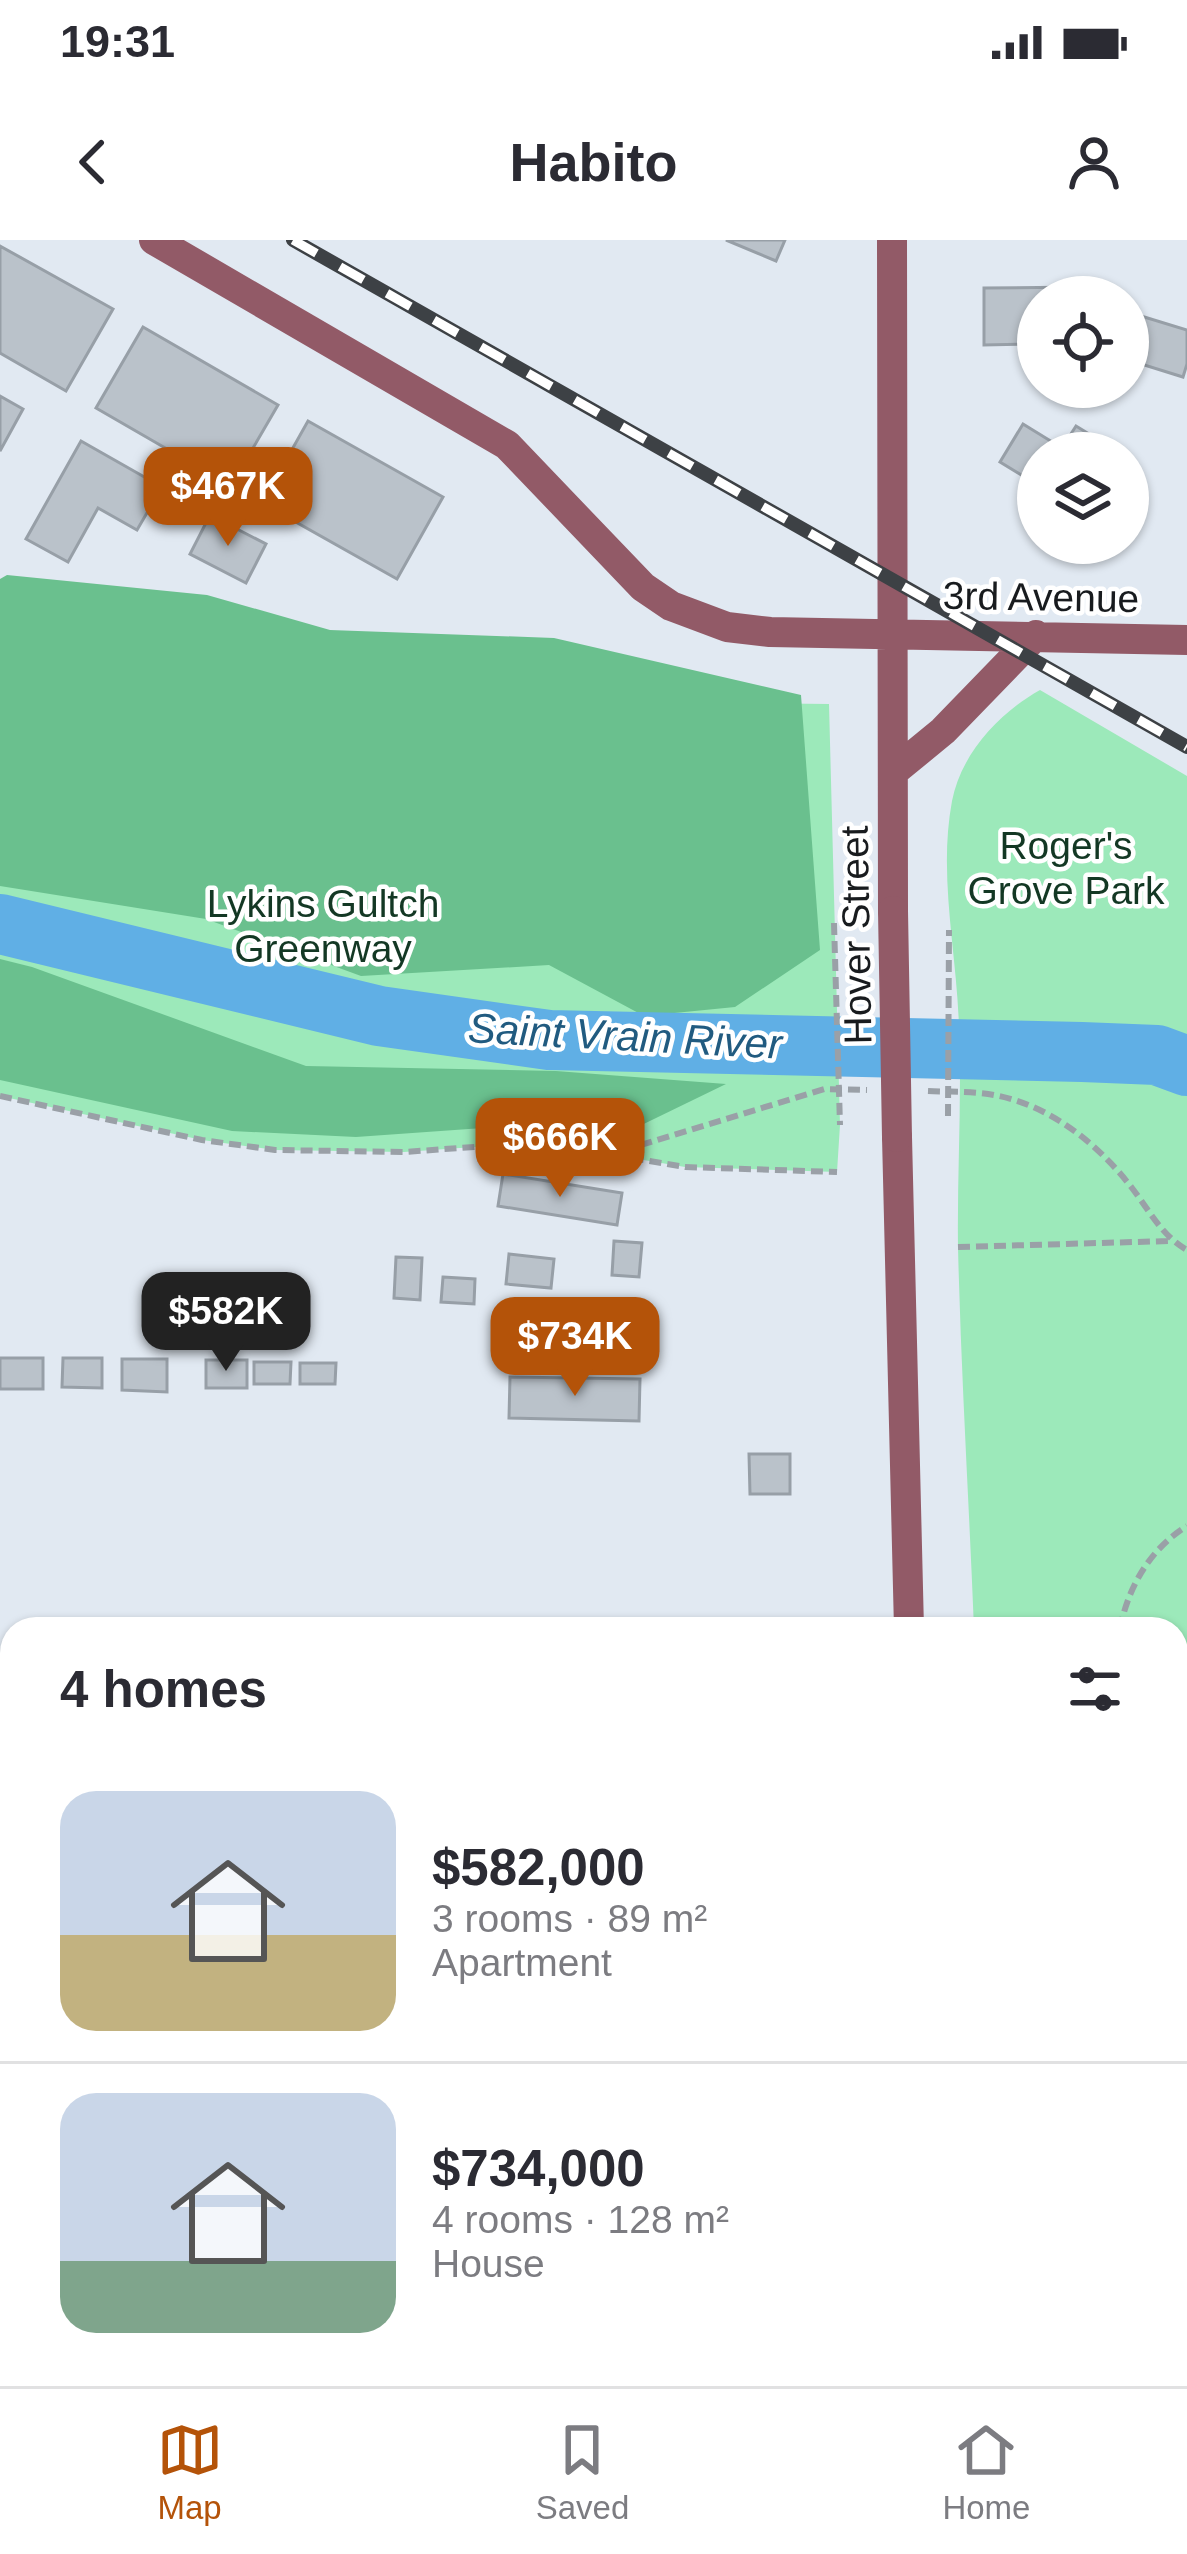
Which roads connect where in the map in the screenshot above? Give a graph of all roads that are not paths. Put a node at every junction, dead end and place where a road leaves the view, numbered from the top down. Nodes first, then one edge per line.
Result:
1 (154, 240) edge
2 (892, 240) edge
3 (893, 633) junction
4 (1036, 635) junction
5 (1187, 640) edge
6 (893, 772) junction
7 (909, 1617) edge

1 - 3 main road, 3rd Avenue
2 - 3 main road, Hover Street
3 - 4 main road, 3rd Avenue
3 - 6 main road, Hover Street
4 - 5 main road, 3rd Avenue
4 - 6 main road
6 - 7 main road, Hover Street, bridge

